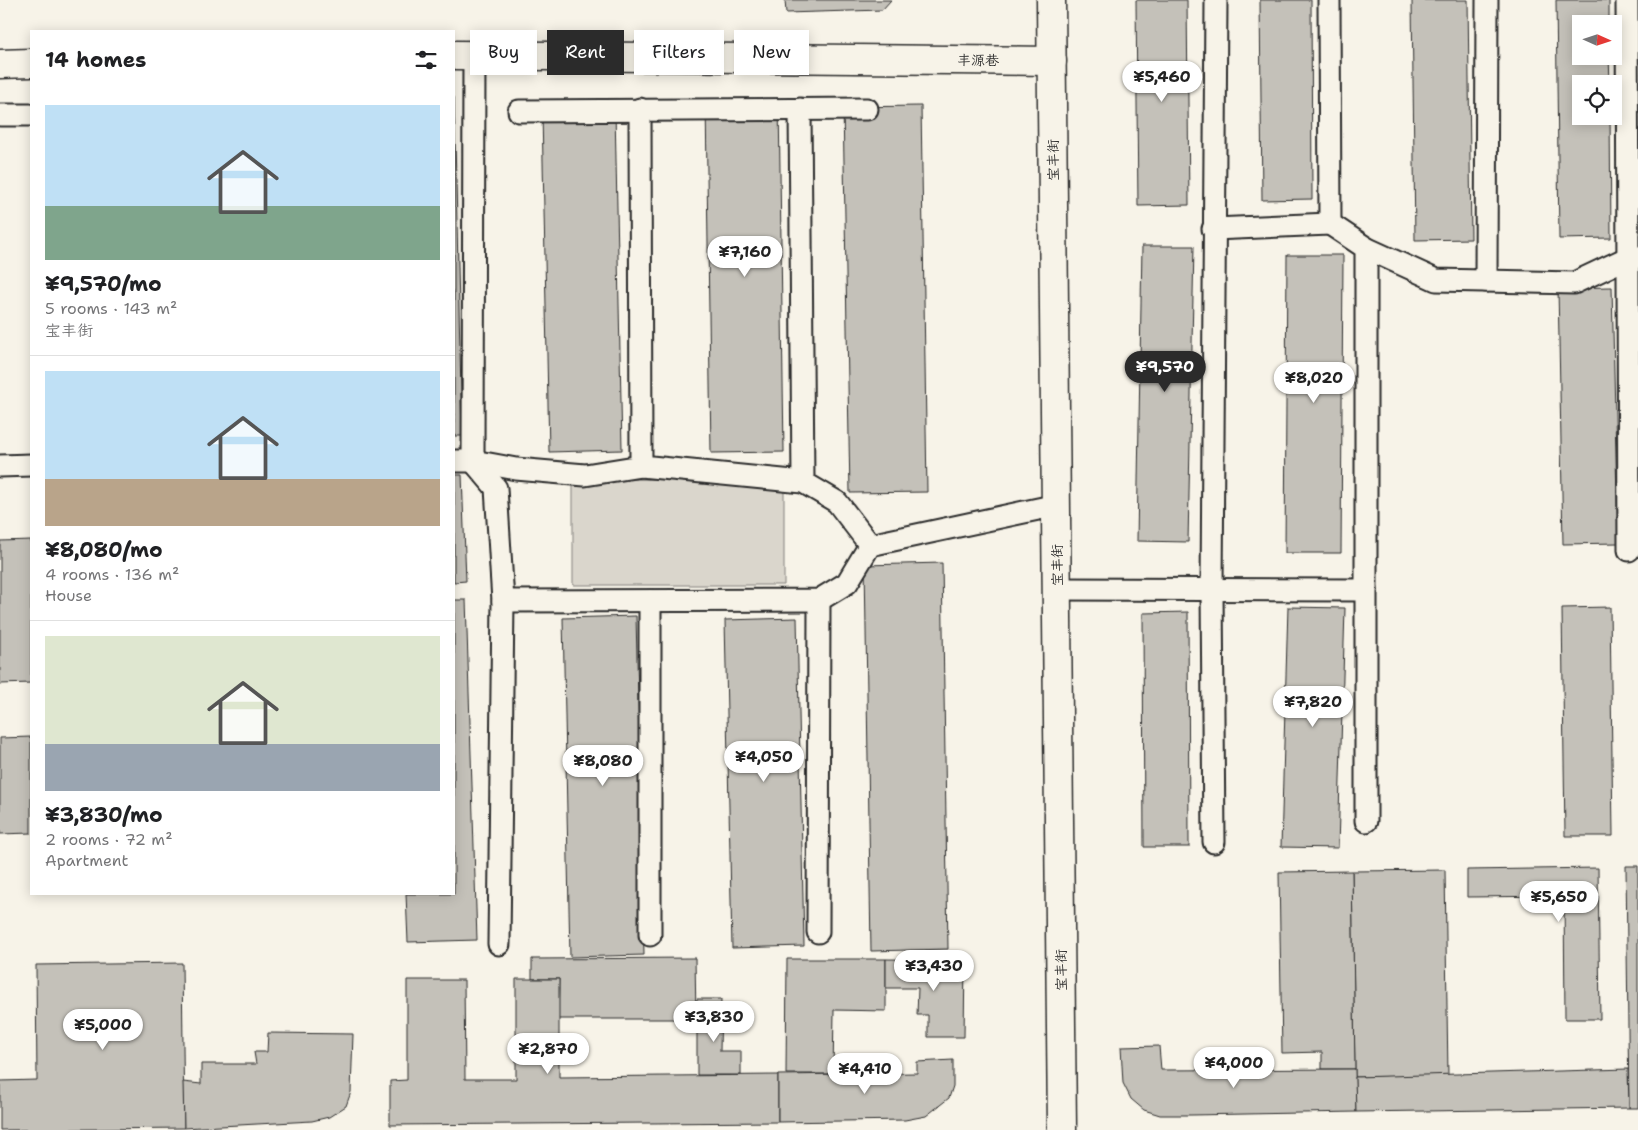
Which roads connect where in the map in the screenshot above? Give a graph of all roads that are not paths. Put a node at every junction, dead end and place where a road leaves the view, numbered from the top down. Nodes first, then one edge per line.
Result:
1 (1051, 0) edge
2 (1216, 0) edge
3 (1329, 0) edge
4 (1487, 0) edge
5 (1627, 0) edge
6 (464, 55) edge
7 (1052, 61) junction
8 (30, 63) edge
9 (0, 64) edge
10 (640, 109) junction
11 (800, 109) junction
12 (867, 109) dead end
13 (519, 111) dead end
14 (30, 115) edge
15 (0, 116) edge
16 (1330, 224) junction
17 (1213, 228) junction
18 (1366, 248) junction
19 (1632, 258) edge
20 (1486, 281) junction
21 (463, 461) edge
22 (30, 465) edge
23 (0, 466) edge
24 (641, 466) junction
25 (802, 482) junction
26 (1057, 505) junction
27 (870, 545) junction
28 (1629, 550) dead end
29 (1057, 589) junction
30 (1212, 590) junction
31 (1366, 590) junction
32 (820, 600) junction
33 (503, 601) junction
34 (650, 602) junction
35 (1366, 821) dead end
36 (1214, 842) dead end
37 (818, 932) dead end
38 (650, 935) dead end
39 (498, 944) dead end
40 (1062, 1130) edge

1 - 7 street, 宝丰街
2 - 17 street
3 - 16 street
4 - 20 street
5 - 19 street
6 - 7 street, 丰源巷
6 - 21 street
7 - 26 street, 宝丰街
8 - 9 street
10 - 11 street
10 - 13 street
10 - 24 street
11 - 12 street
11 - 25 street
14 - 15 street
16 - 17 street
16 - 18 street
17 - 30 street
18 - 20 street
18 - 31 street
19 - 20 street
19 - 28 street
21 - 24 street
21 - 33 street
22 - 23 street
24 - 25 street
25 - 27 street
26 - 27 street
26 - 29 street, 宝丰街
27 - 32 street
29 - 30 street
29 - 40 street, 宝丰街
30 - 31 street
30 - 36 street
31 - 35 street
32 - 34 street
32 - 37 street
33 - 34 street
33 - 39 street
34 - 38 street

